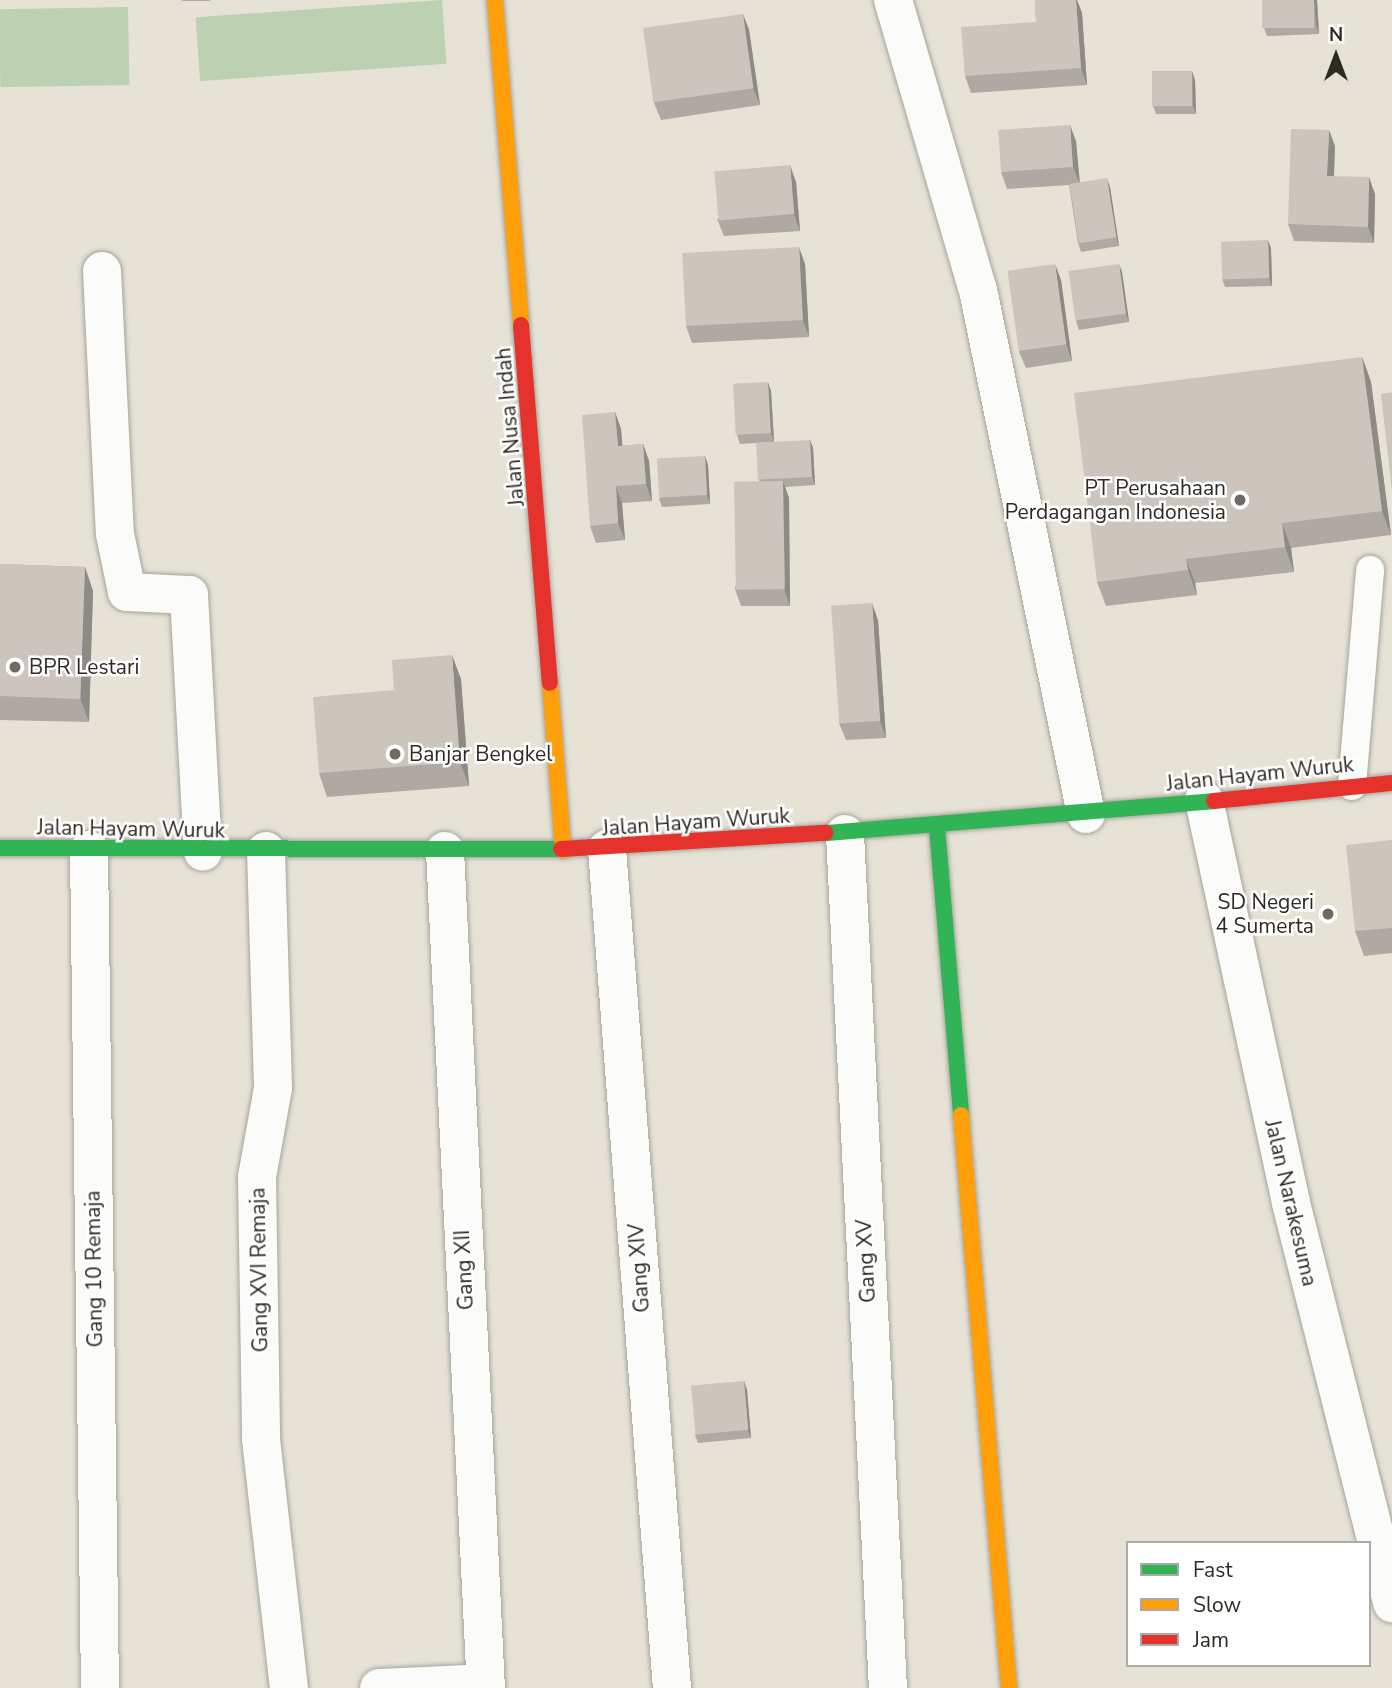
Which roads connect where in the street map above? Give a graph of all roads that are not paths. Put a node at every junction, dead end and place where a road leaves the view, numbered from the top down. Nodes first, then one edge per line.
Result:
1 (495, 0) edge
2 (893, 0) edge
3 (102, 271) dead end
4 (1370, 570) dead end
5 (1392, 783) edge
6 (1352, 786) junction
7 (1204, 800) junction
8 (1086, 814) junction
9 (937, 827) junction
10 (845, 834) junction
11 (0, 848) edge
12 (607, 849) junction
13 (89, 850) junction
14 (563, 850) junction
15 (266, 851) junction
16 (444, 851) junction
17 (203, 852) junction
18 (1392, 1603) edge
19 (486, 1685) edge
20 (100, 1688) edge
21 (289, 1688) edge
22 (379, 1688) edge
23 (672, 1688) edge
24 (888, 1688) edge
25 (1009, 1688) edge

1 - 14 street, Jalan Nusa Indah
2 - 8 street
3 - 17 street
4 - 6 lane
5 - 6 street, Jalan Hayam Wuruk
6 - 7 street, Jalan Hayam Wuruk
7 - 8 street, Jalan Hayam Wuruk
7 - 18 street, Jalan Narakesuma
8 - 9 street, Jalan Hayam Wuruk
9 - 10 street, Jalan Hayam Wuruk
9 - 25 street
10 - 12 street, Jalan Hayam Wuruk
10 - 24 street, Gang XV
11 - 13 street, Jalan Hayam Wuruk
12 - 14 street, Jalan Hayam Wuruk
12 - 23 street, Gang XIV
13 - 17 street, Jalan Hayam Wuruk
13 - 20 street, Gang 10 Remaja
14 - 16 street, Jalan Hayam Wuruk
15 - 16 street, Jalan Hayam Wuruk
15 - 17 street, Jalan Hayam Wuruk
15 - 21 street, Gang XVI Remaja
16 - 19 street, Gang XII
19 - 22 street

